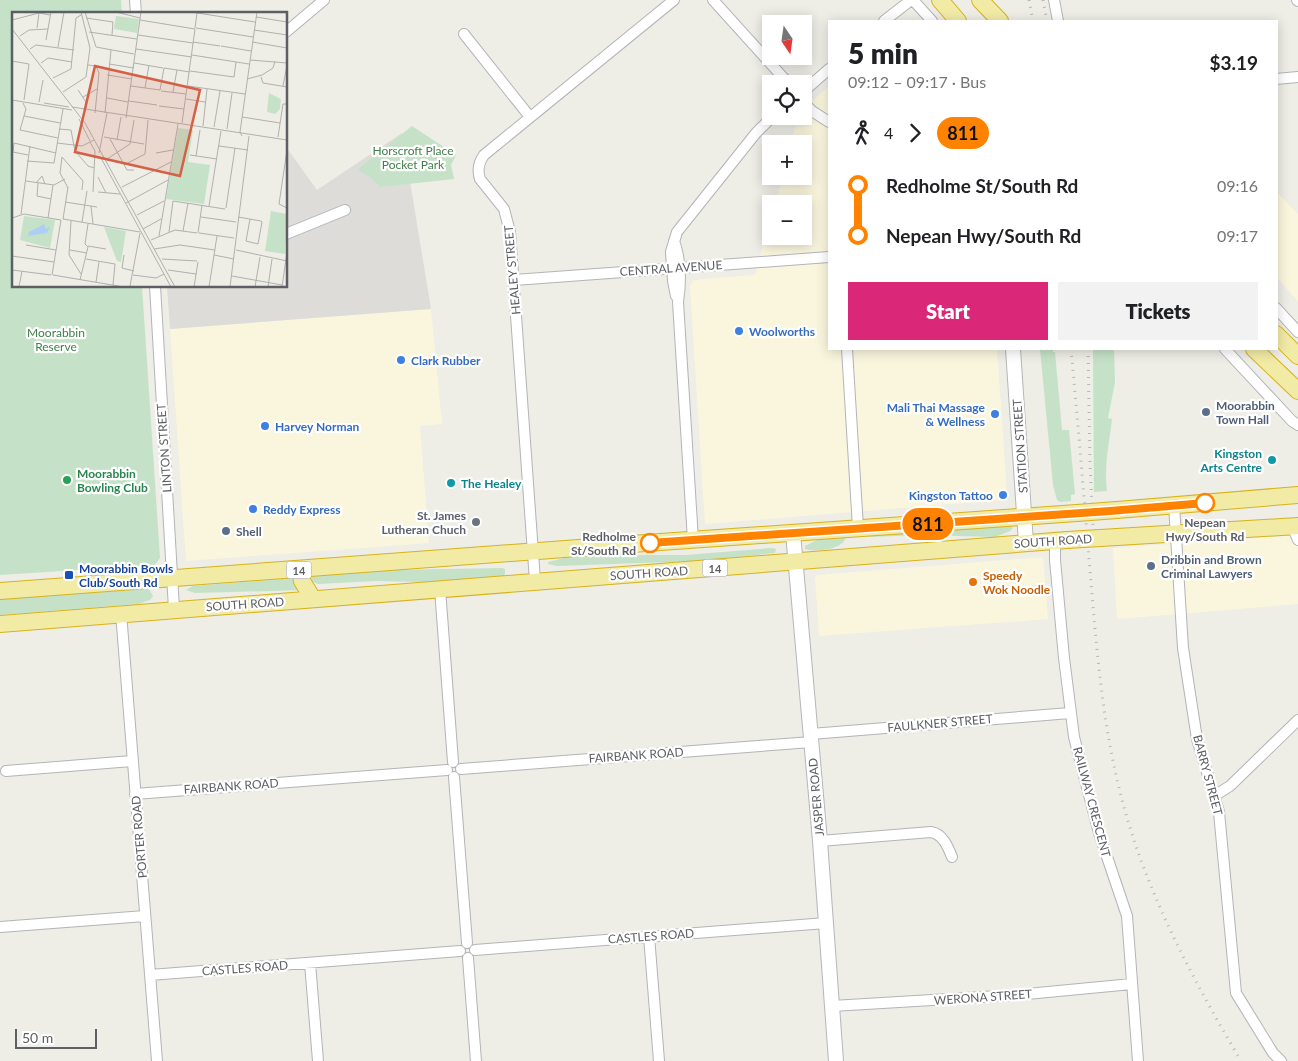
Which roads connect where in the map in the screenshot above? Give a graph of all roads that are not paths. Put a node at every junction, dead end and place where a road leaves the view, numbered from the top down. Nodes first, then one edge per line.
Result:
1 (324, 0) edge
2 (674, 0) edge
3 (713, 0) edge
4 (912, 0) edge
5 (940, 0) edge
6 (980, 0) edge
7 (1054, 0) edge
8 (993, 19) edge
9 (885, 20) edge
10 (931, 20) edge
11 (957, 20) edge
12 (1058, 20) edge
13 (288, 30) edge
14 (464, 34) dead end
15 (828, 70) edge
16 (781, 75) edge
17 (1298, 77) edge
18 (1278, 79) edge
19 (812, 84) edge
20 (812, 111) edge
21 (530, 117) junction
22 (828, 121) edge
23 (764, 125) edge
24 (345, 210) dead end
25 (288, 233) edge
26 (828, 258) edge
27 (676, 268) junction
28 (514, 280) junction
29 (155, 288) edge
30 (1278, 310) edge
31 (1298, 332) edge
32 (1278, 336) edge
33 (847, 350) edge
34 (1013, 350) edge
35 (1226, 350) edge
36 (1255, 350) edge
37 (1298, 356) edge
38 (1298, 391) edge
39 (1298, 425) edge
40 (1298, 494) edge
41 (1268, 498) junction
42 (1298, 501) edge
43 (1174, 505) junction
44 (1025, 517) junction
45 (858, 528) junction
46 (1296, 531) edge
47 (793, 533) junction
48 (1176, 533) junction
49 (693, 540) junction
50 (1061, 541) junction
51 (1026, 543) junction
52 (532, 551) junction
53 (796, 562) junction
54 (300, 570) junction
55 (173, 579) junction
56 (535, 581) junction
57 (440, 589) junction
58 (0, 591) edge
59 (313, 599) junction
60 (174, 609) junction
61 (121, 614) junction
62 (0, 624) edge
63 (1070, 713) junction
64 (1298, 720) edge
65 (811, 738) junction
66 (132, 761) junction
67 (454, 769) junction
68 (6, 771) dead end
69 (135, 794) junction
70 (1214, 796) junction
71 (820, 841) junction
72 (952, 857) dead end
73 (145, 916) junction
74 (826, 922) junction
75 (0, 928) edge
76 (649, 936) junction
77 (468, 951) junction
78 (310, 963) junction
79 (150, 975) junction
80 (1132, 984) junction
81 (832, 1006) junction
82 (157, 1061) edge
83 (318, 1061) edge
84 (476, 1061) edge
85 (659, 1061) edge
86 (836, 1061) edge
87 (1138, 1061) edge
88 (1281, 1061) edge

1 - 13 street
2 - 21 street, HEALEY STREET
3 - 16 street
4 - 9 street
4 - 10 street
5 - 11 highway
6 - 8 highway
7 - 12 street
14 - 21 street
15 - 19 street
17 - 18 street
20 - 22 street
21 - 28 street, HEALEY STREET
23 - 27 street
24 - 25 street
26 - 27 street, CENTRAL AVENUE
27 - 28 street, CENTRAL AVENUE
27 - 49 street
28 - 52 street, HEALEY STREET
29 - 55 street, LINTON STREET
30 - 31 street
32 - 37 highway
33 - 45 street
34 - 44 main road, STATION STREET
35 - 39 street
36 - 38 highway
40 - 41 highway, SOUTH ROAD / 14
41 - 42 highway
41 - 43 highway, SOUTH ROAD / 14
43 - 44 highway, SOUTH ROAD / 14, bridge
43 - 48 street, BARRY STREET
44 - 45 highway, SOUTH ROAD / 14
44 - 51 main road, STATION STREET
45 - 47 highway, SOUTH ROAD / 14
46 - 48 highway, SOUTH ROAD / 14
47 - 49 highway, SOUTH ROAD / 14
47 - 53 main road, JASPER ROAD
48 - 50 highway, SOUTH ROAD / 14, bridge
48 - 70 street, BARRY STREET
49 - 52 highway, SOUTH ROAD / 14
50 - 51 highway, SOUTH ROAD / 14
50 - 63 street, RAILWAY CRESCENT
51 - 53 highway, SOUTH ROAD / 14
52 - 54 highway, SOUTH ROAD / 14
52 - 56 street, HEALEY STREET
53 - 56 highway, SOUTH ROAD / 14
53 - 65 main road, JASPER ROAD
54 - 55 highway, SOUTH ROAD / 14
54 - 59 highway
55 - 58 highway, SOUTH ROAD / 14
55 - 60 street, LINTON STREET
56 - 57 highway, SOUTH ROAD / 14
57 - 59 highway, SOUTH ROAD / 14
57 - 67 street
59 - 60 highway, SOUTH ROAD / 14
60 - 61 highway, SOUTH ROAD / 14
61 - 62 highway, SOUTH ROAD / 14
61 - 66 street, PORTER ROAD
63 - 65 street, FAULKNER STREET
63 - 80 street, RAILWAY CRESCENT
64 - 70 street
65 - 67 street, FAIRBANK ROAD
65 - 71 main road, JASPER ROAD
66 - 68 street
66 - 69 street, PORTER ROAD
67 - 69 street, FAIRBANK ROAD
67 - 77 street
69 - 73 street, PORTER ROAD
70 - 88 street, BARRY STREET
71 - 72 street
71 - 74 main road, JASPER ROAD
73 - 75 street
73 - 79 street, PORTER ROAD
74 - 76 street, CASTLES ROAD
74 - 81 main road, JASPER ROAD
76 - 77 street, CASTLES ROAD
76 - 85 street
77 - 78 street, CASTLES ROAD
77 - 84 street
78 - 79 street, CASTLES ROAD
78 - 83 street
79 - 82 street, PORTER ROAD
80 - 81 street, WERONA STREET
80 - 87 street, RAILWAY CRESCENT
81 - 86 main road, JASPER ROAD

